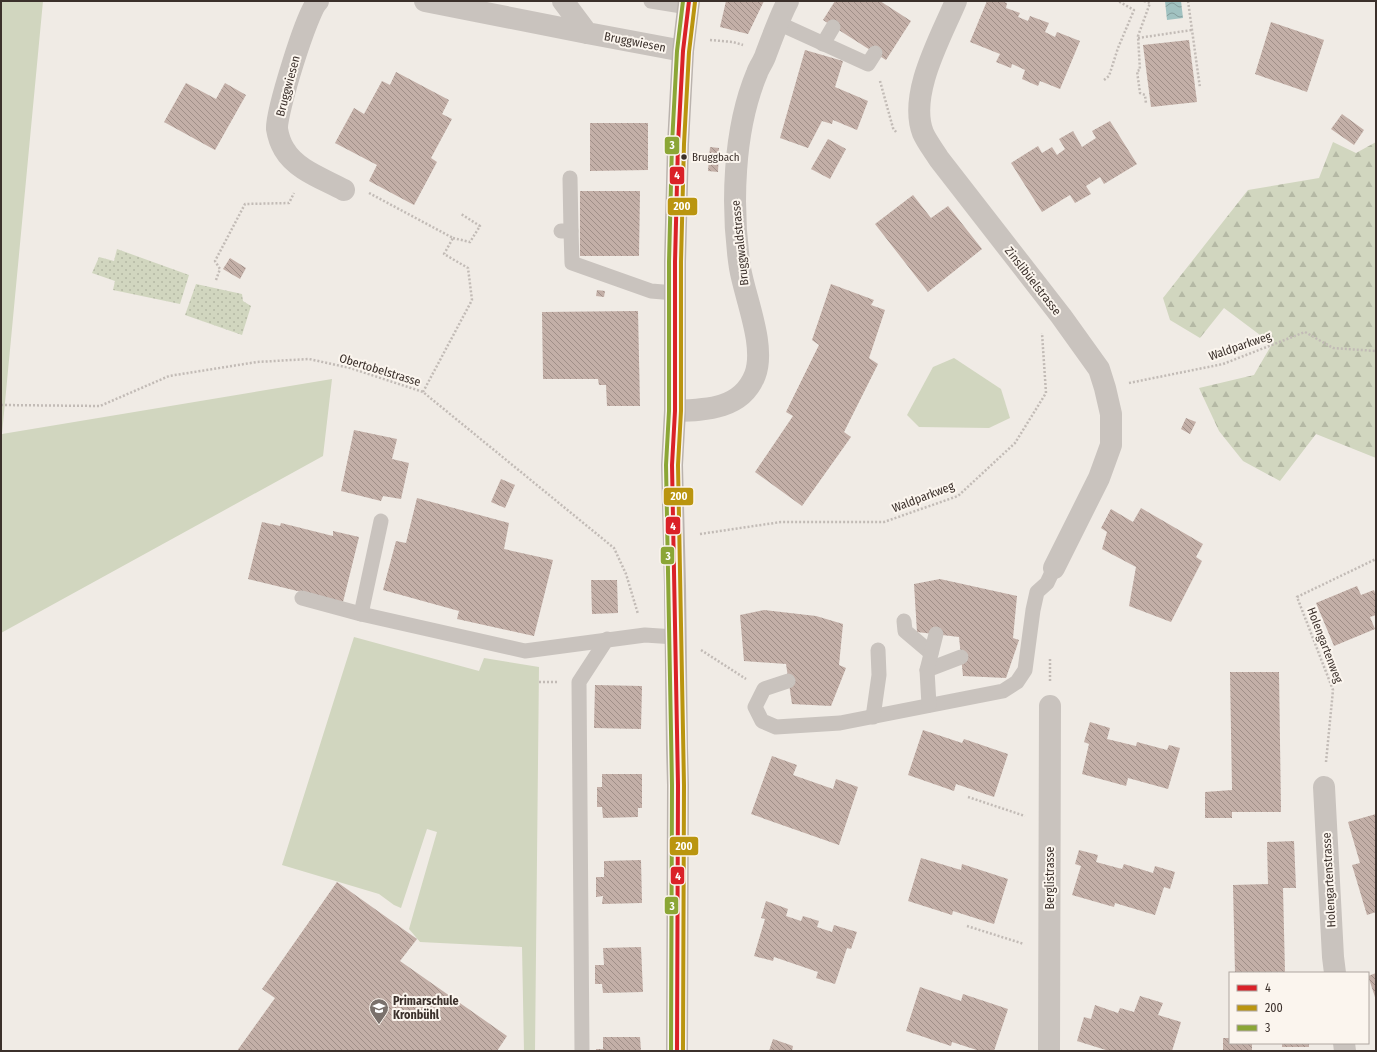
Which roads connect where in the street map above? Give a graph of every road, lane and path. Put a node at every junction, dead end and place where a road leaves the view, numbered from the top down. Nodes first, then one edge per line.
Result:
1 (318, 1) edge
2 (425, 1) edge
3 (563, 1) edge
4 (651, 1) edge
5 (788, 1) edge
6 (956, 1) edge
7 (1118, 1) edge
8 (1129, 1) edge
9 (1144, 1) edge
10 (1188, 1) edge
11 (689, 4) edge
12 (1127, 6) junction
13 (778, 23) junction
14 (834, 27) dead end
15 (1192, 30) junction
16 (587, 33) junction
17 (1138, 38) junction
18 (708, 40) dead end
19 (733, 42) dead end
20 (823, 44) junction
21 (683, 51) junction
22 (875, 53) dead end
23 (1104, 80) dead end
24 (1200, 88) dead end
25 (1146, 104) dead end
26 (570, 178) dead end
27 (344, 190) joint
28 (289, 203) dead end
29 (461, 214) dead end
30 (453, 238) junction
31 (216, 280) dead end
32 (675, 293) junction
33 (1061, 316) junction
34 (1376, 351) edge
35 (1105, 388) junction
36 (423, 392) junction
37 (1, 405) edge
38 (676, 411) junction
39 (381, 522) dead end
40 (699, 534) dead end
41 (1376, 559) edge
42 (1054, 568) joint
43 (302, 598) dead end
44 (361, 614) junction
45 (904, 620) dead end
46 (936, 634) dead end
47 (645, 635) junction
48 (675, 636) junction
49 (608, 639) junction
50 (699, 649) dead end
51 (878, 650) dead end
52 (931, 652) junction
53 (961, 657) dead end
54 (927, 670) junction
55 (788, 681) dead end
56 (764, 690) junction
57 (929, 705) junction
58 (1050, 706) dead end
59 (873, 717) junction
60 (1324, 787) joint
61 (968, 797) dead end
62 (1050, 824) junction
63 (967, 926) dead end
64 (1049, 953) junction
65 (1335, 972) edge
66 (582, 1051) edge
67 (677, 1051) edge
68 (1049, 1051) edge

1 - 27 street, Bruggwiesen
2 - 16 street, Bruggwiesen
3 - 16 street, Bruggwiesen
4 - 11 lane
5 - 13 street, Bruggwaldstrasse
6 - 33 street, Zinslibüelstrasse
7 - 12 path
8 - 12 path
9 - 17 path
10 - 15 path
11 - 21 main road
12 - 23 path
13 - 20 lane
13 - 38 street, Bruggwaldstrasse
14 - 20 lane
15 - 17 path
15 - 24 path
16 - 21 street, Bruggwiesen
17 - 25 path
18 - 19 path
20 - 22 lane
21 - 32 main road
26 - 32 lane
27 - 30 path
28 - 31 path
29 - 30 path
30 - 36 path
32 - 38 main road
33 - 35 street, Zinslibüelstrasse
33 - 40 path, Waldparkweg
34 - 35 path, Waldparkweg
35 - 42 street, Zinslibüelstrasse
36 - 37 path, Obertobelstrasse
36 - 47 path, Obertobelstrasse
38 - 48 main road
39 - 44 lane
41 - 60 path, Holengartenweg
42 - 57 lane
43 - 44 lane
44 - 49 lane
45 - 52 lane
46 - 52 lane
47 - 48 lane
47 - 49 lane
48 - 67 main road
49 - 66 lane
50 - 56 path
51 - 59 lane
52 - 54 lane
53 - 54 lane
54 - 57 lane
55 - 56 lane
56 - 59 lane
57 - 59 lane
58 - 62 street, Berglistrasse
60 - 65 street, Holengartenstrasse
61 - 62 path
62 - 64 street, Berglistrasse
63 - 64 path
64 - 68 street, Berglistrasse

